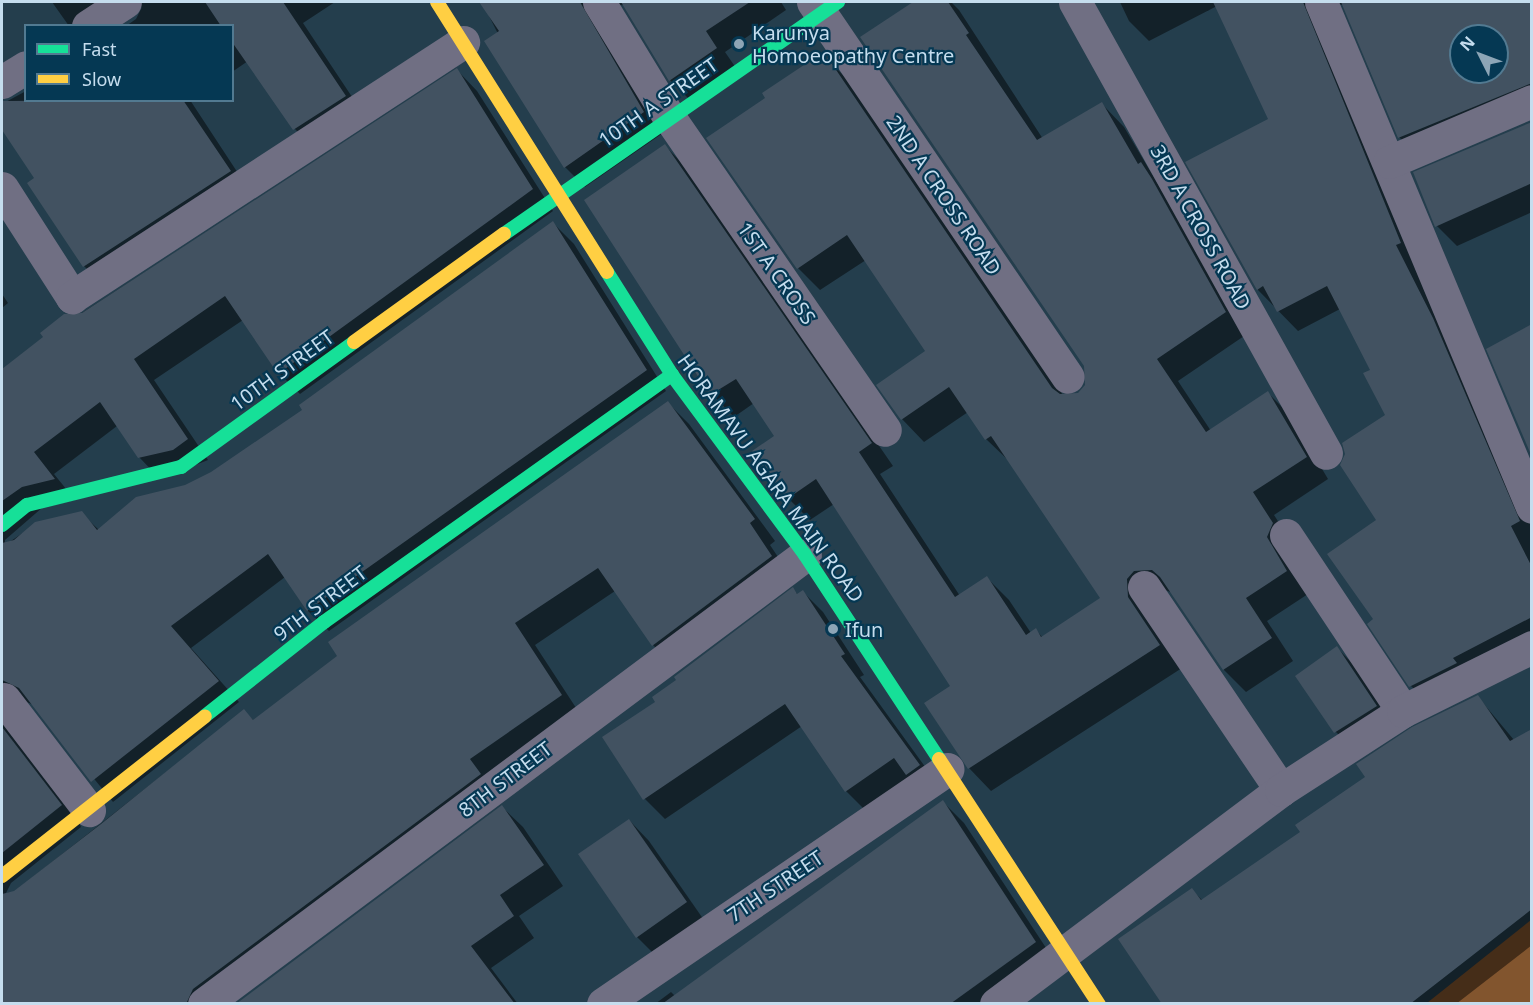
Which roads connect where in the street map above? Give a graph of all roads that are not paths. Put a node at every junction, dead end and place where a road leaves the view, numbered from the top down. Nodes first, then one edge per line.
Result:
1 (125, 2) edge
2 (437, 2) edge
3 (599, 2) edge
4 (1075, 2) edge
5 (1321, 2) edge
6 (824, 5) edge
7 (91, 24) edge
8 (463, 42) junction
9 (24, 68) edge
10 (2, 82) edge
11 (1532, 101) edge
12 (669, 117) junction
13 (1389, 162) junction
14 (2, 188) edge
15 (560, 193) junction
16 (672, 375) junction
17 (1068, 377) dead end
18 (885, 430) dead end
19 (1326, 453) dead end
20 (1532, 507) edge
21 (2, 525) edge
22 (1286, 535) dead end
23 (805, 555) junction
24 (1144, 587) dead end
25 (1532, 646) edge
26 (4, 699) dead end
27 (1403, 711) junction
28 (948, 769) junction
29 (1281, 790) junction
30 (89, 810) junction
31 (2, 876) edge
32 (1063, 951) junction
33 (204, 1004) edge
34 (603, 1004) edge
35 (996, 1004) edge
36 (1100, 1004) edge

1 - 7 street
2 - 8 street, HORAMAVU AGARA MAIN ROAD
3 - 12 street, 1ST A CROSS
4 - 19 street, 3RD A CROSS ROAD
5 - 13 street
6 - 12 street, 10TH A STREET
6 - 17 street, 2ND A CROSS ROAD
8 - 14 street
8 - 15 street, HORAMAVU AGARA MAIN ROAD
9 - 10 street
11 - 13 street
12 - 15 street, 10TH A STREET
12 - 18 street, 1ST A CROSS
13 - 20 street
15 - 16 street, HORAMAVU AGARA MAIN ROAD
15 - 21 street, 10TH STREET
16 - 23 street, HORAMAVU AGARA MAIN ROAD
16 - 30 street, 9TH STREET
22 - 27 street
23 - 28 street, HORAMAVU AGARA MAIN ROAD
23 - 33 street, 8TH STREET
24 - 29 street
25 - 27 street
26 - 30 street
27 - 29 street
28 - 32 street, HORAMAVU AGARA MAIN ROAD
28 - 34 street, 7TH STREET
29 - 32 street
30 - 31 street, 9TH STREET
32 - 35 street
32 - 36 street, HORAMAVU AGARA MAIN ROAD

